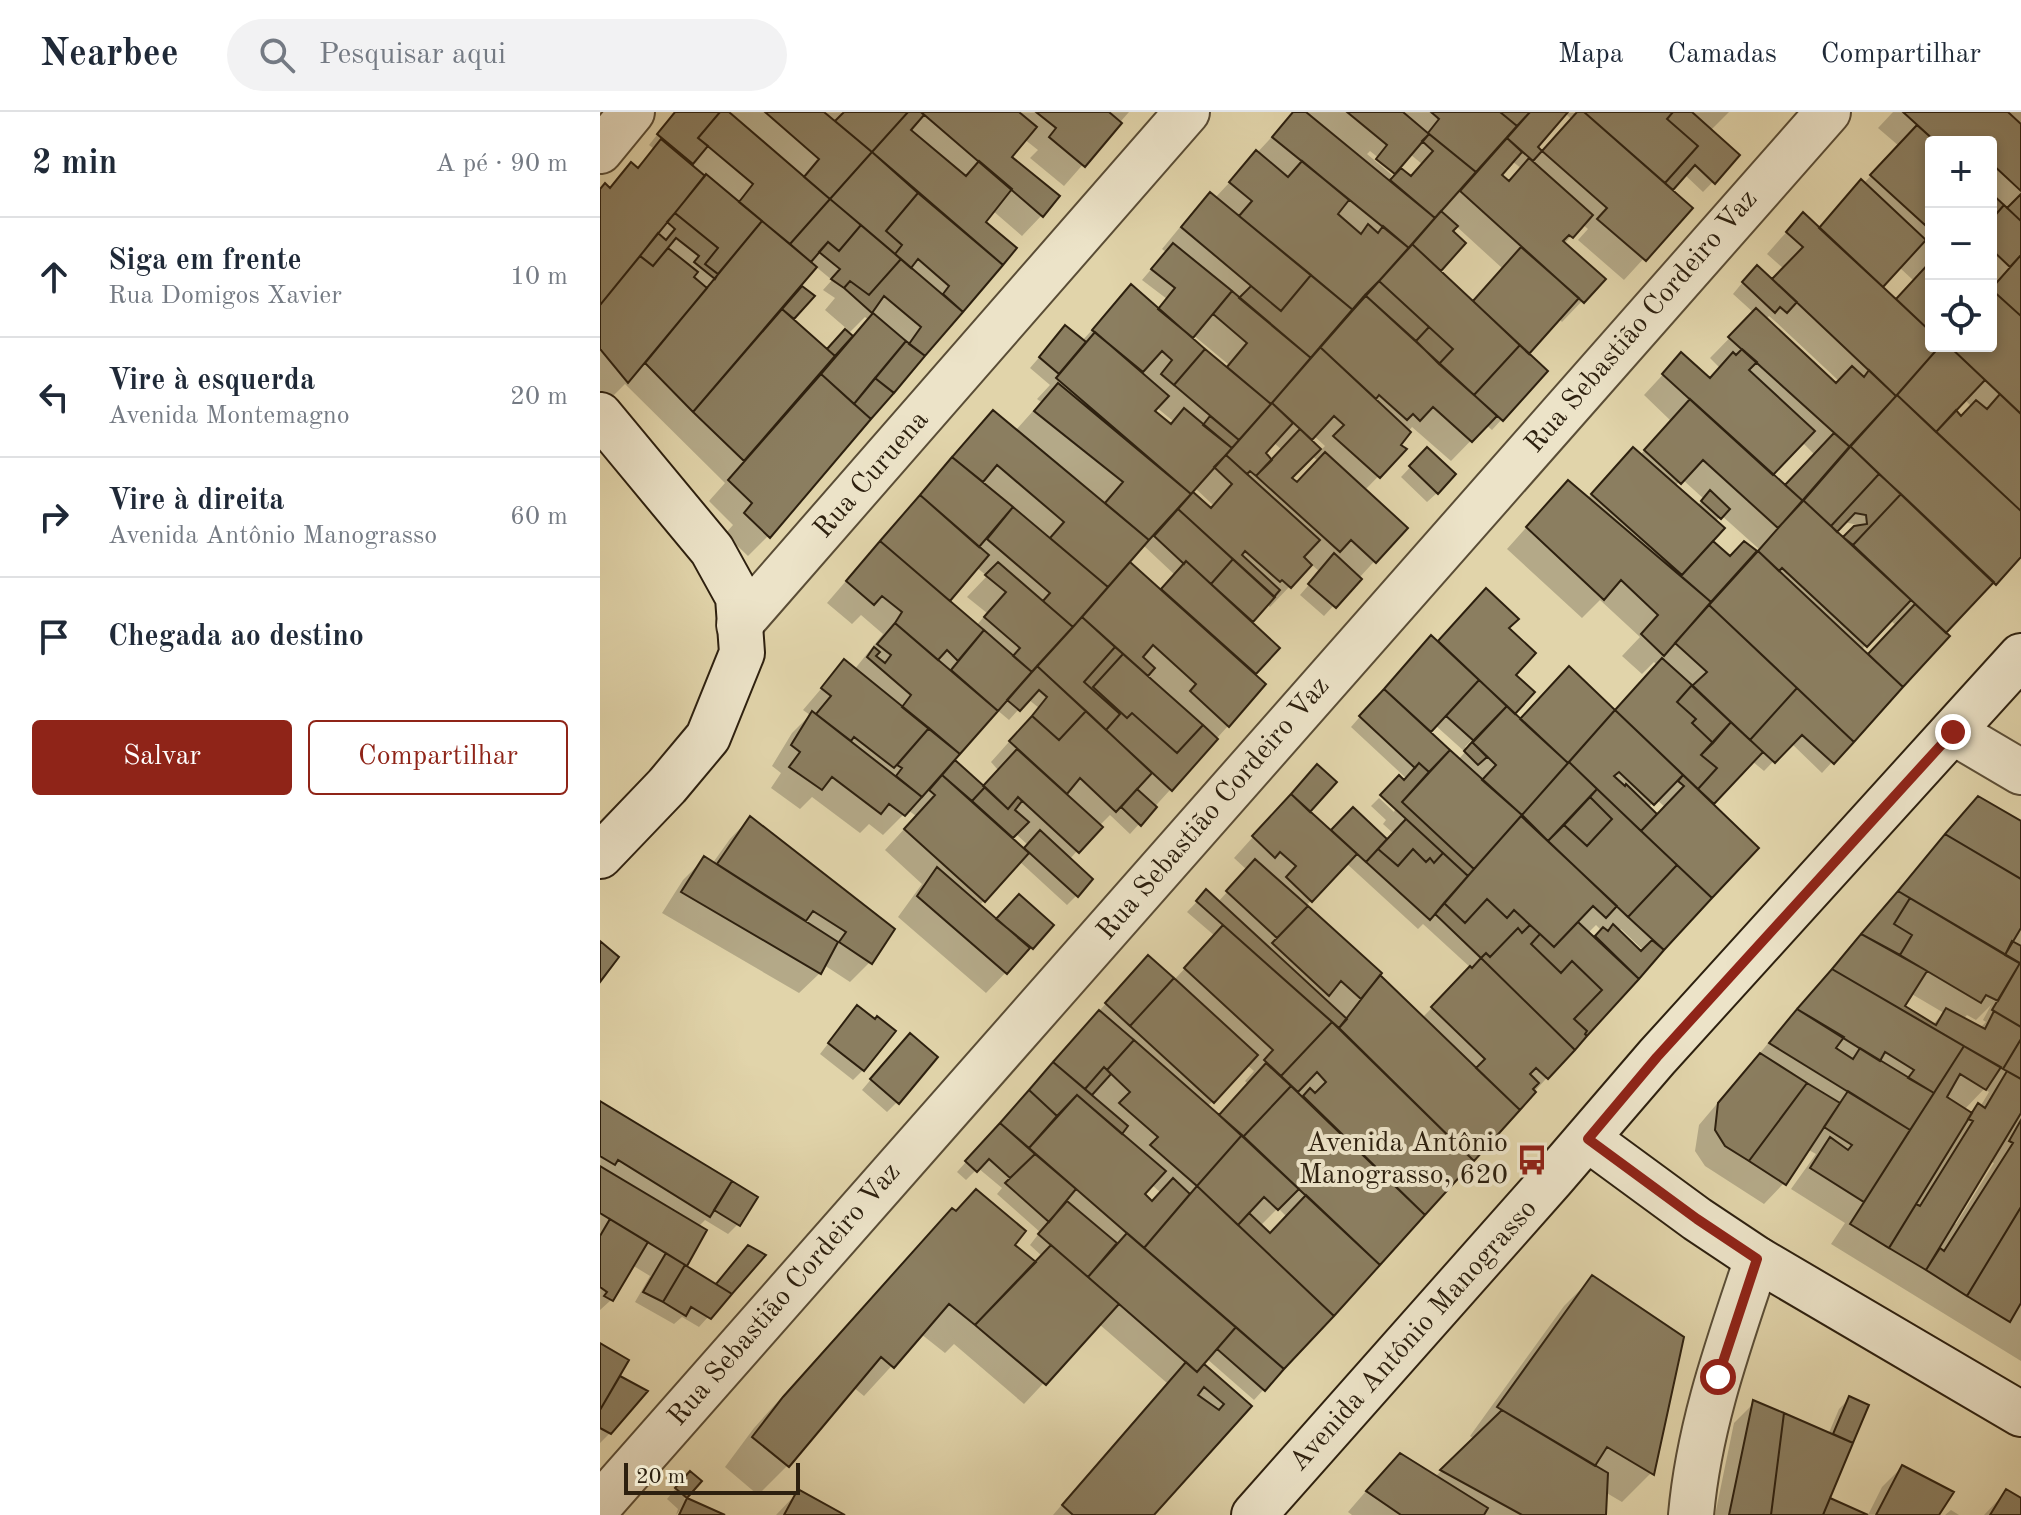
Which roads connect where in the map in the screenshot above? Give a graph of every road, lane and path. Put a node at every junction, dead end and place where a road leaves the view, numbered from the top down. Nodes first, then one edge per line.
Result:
1 (632, 112) edge
2 (1187, 112) edge
3 (1828, 112) edge
4 (600, 151) edge
5 (600, 415) edge
6 (739, 625) junction
7 (2021, 656) edge
8 (1953, 732) junction
9 (2021, 772) edge
10 (600, 856) edge
11 (1588, 1139) junction
12 (1757, 1259) junction
13 (2021, 1414) edge
14 (600, 1505) edge
15 (1254, 1515) edge
16 (1691, 1515) edge

1 - 4 street
2 - 6 street, Rua Curuena
3 - 14 street, Rua Sebastião Cordeiro Vaz
5 - 6 street
6 - 10 street
7 - 8 street, Avenida Antônio Manograsso
8 - 9 street
8 - 11 street, Avenida Antônio Manograsso
11 - 12 street
11 - 15 street, Avenida Antônio Manograsso
12 - 13 street
12 - 16 street

